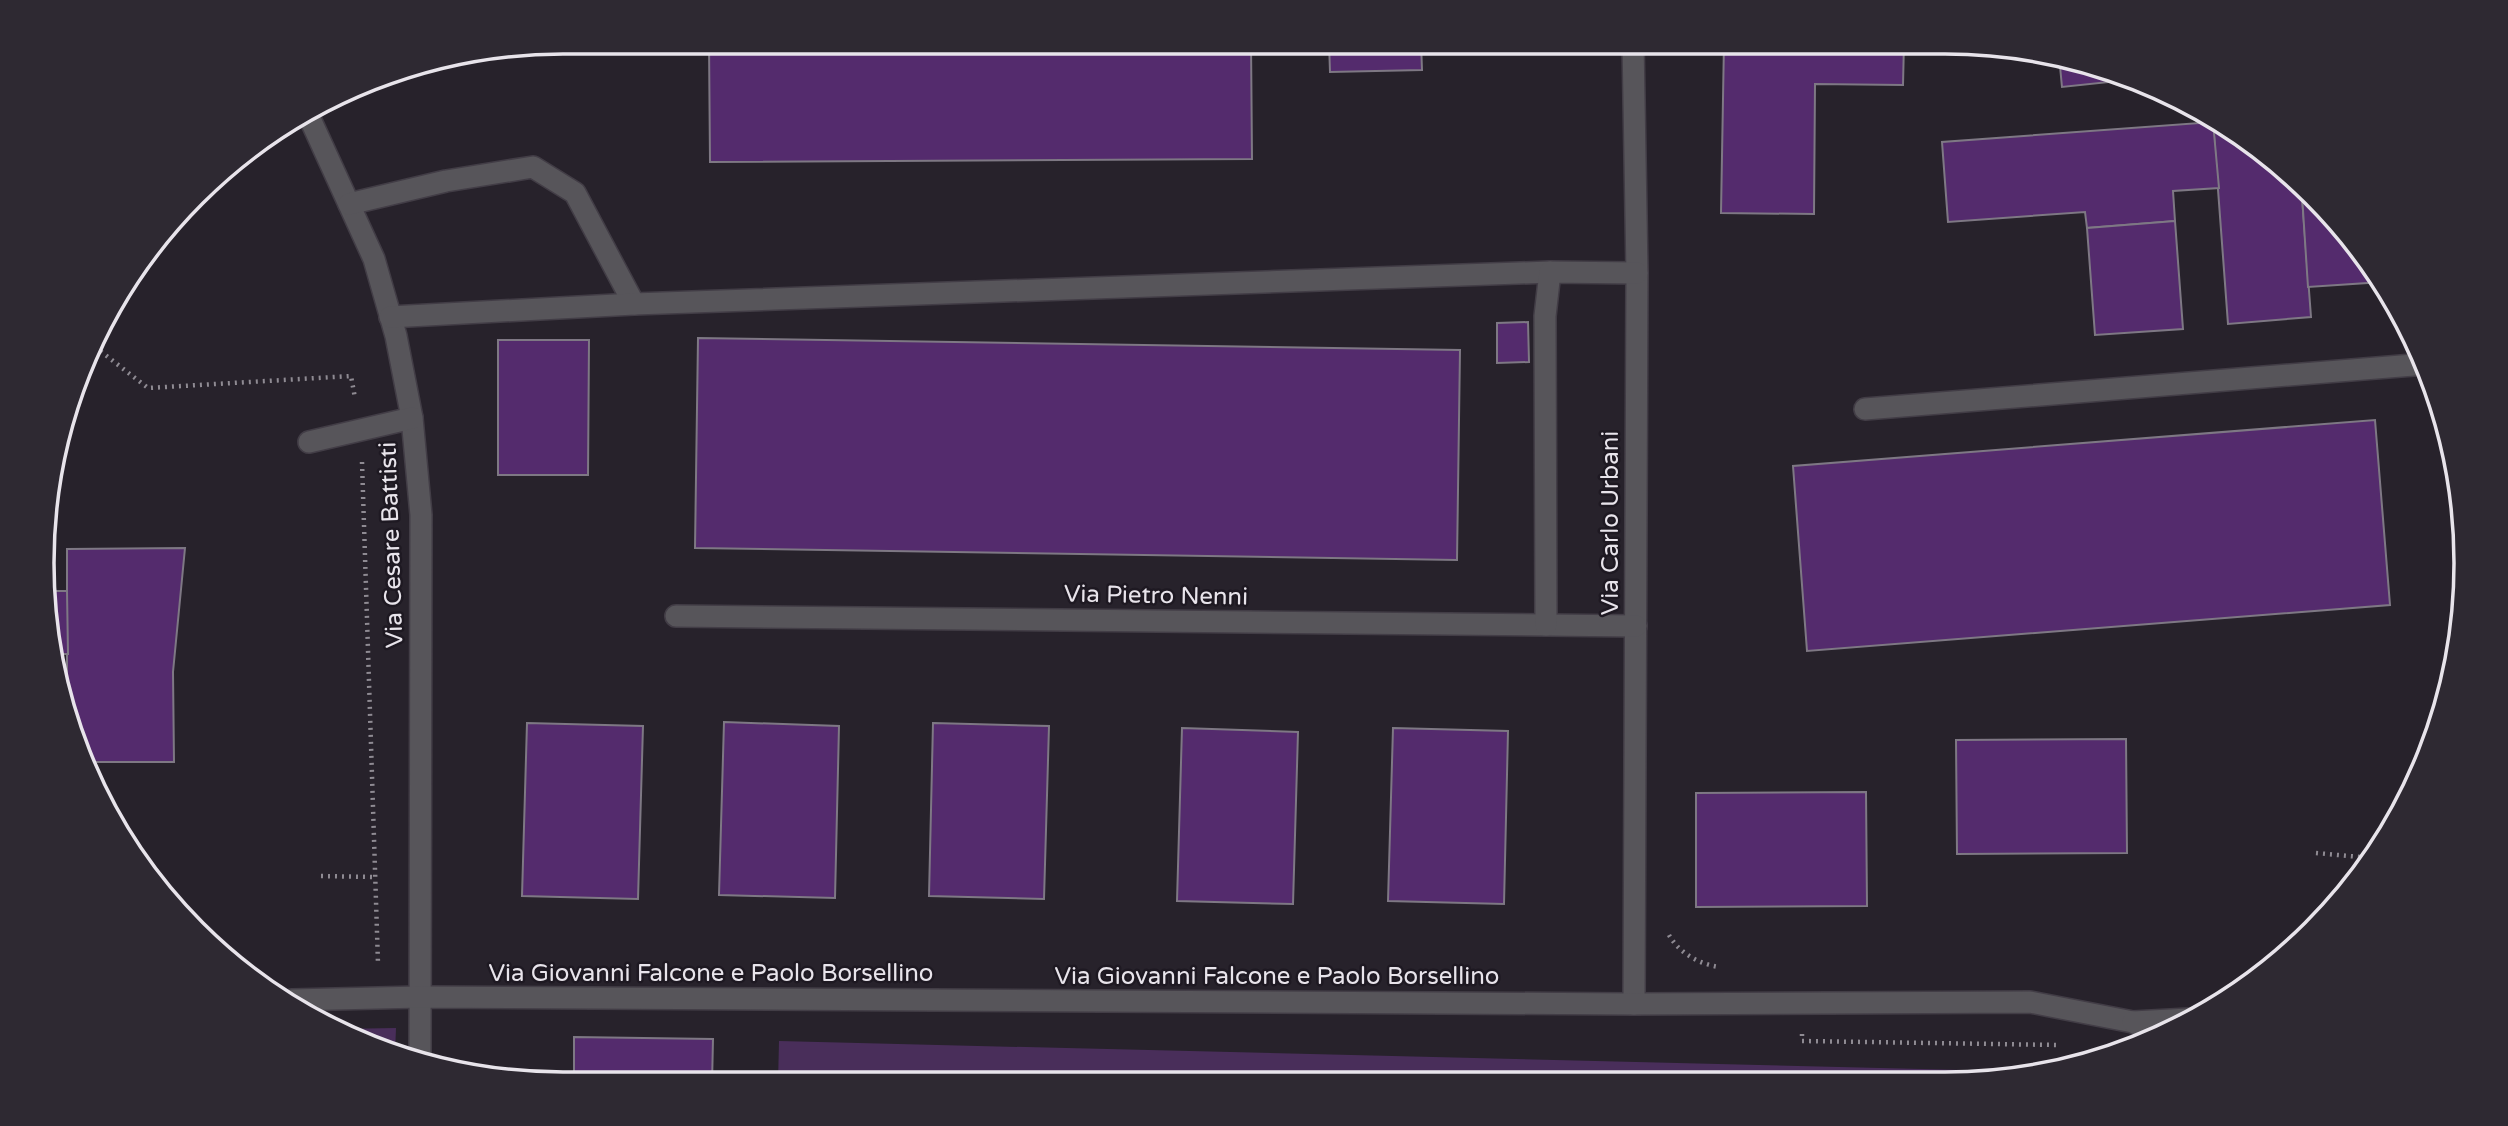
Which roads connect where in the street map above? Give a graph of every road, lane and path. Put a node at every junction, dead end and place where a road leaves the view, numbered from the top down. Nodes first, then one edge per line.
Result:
1 (1633, 54) edge
2 (311, 121) edge
3 (349, 204) junction
4 (1550, 272) junction
5 (1637, 273) junction
6 (634, 304) junction
7 (390, 317) junction
8 (101, 351) edge
9 (2414, 365) edge
10 (1865, 409) dead end
11 (412, 418) junction
12 (361, 430) junction
13 (309, 442) dead end
14 (676, 616) dead end
15 (1546, 625) junction
16 (1636, 626) junction
17 (2316, 853) dead end
18 (2360, 857) edge
19 (321, 876) dead end
20 (376, 877) junction
21 (378, 998) junction
22 (420, 998) junction
23 (302, 1000) edge
24 (1634, 1004) junction
25 (2168, 1020) edge
26 (2133, 1021) junction
27 (2148, 1029) edge
28 (420, 1051) edge

1 - 5 street, Via Carlo Urbani
2 - 3 street, Via Cesare Battisti
3 - 6 street
3 - 7 street, Via Cesare Battisti
4 - 5 street
4 - 6 street
4 - 15 street
5 - 16 street, Via Carlo Urbani
6 - 7 street
7 - 11 street, Via Cesare Battisti
8 - 12 path
9 - 10 street
11 - 12 street
11 - 22 street, Via Cesare Battisti
12 - 13 street
12 - 20 path
14 - 15 street, Via Pietro Nenni
15 - 16 street, Via Pietro Nenni
16 - 24 street, Via Carlo Urbani
17 - 18 path
19 - 20 path
20 - 21 path
21 - 22 street
21 - 23 street
22 - 24 street, Via Giovanni Falcone e Paolo Borsellino
22 - 28 street, Via Cesare Battisti
24 - 26 street, Via Giovanni Falcone e Paolo Borsellino
25 - 26 street, Via Giovanni Falcone e Paolo Borsellino
26 - 27 street, Via Giovanni Falcone e Paolo Borsellino

